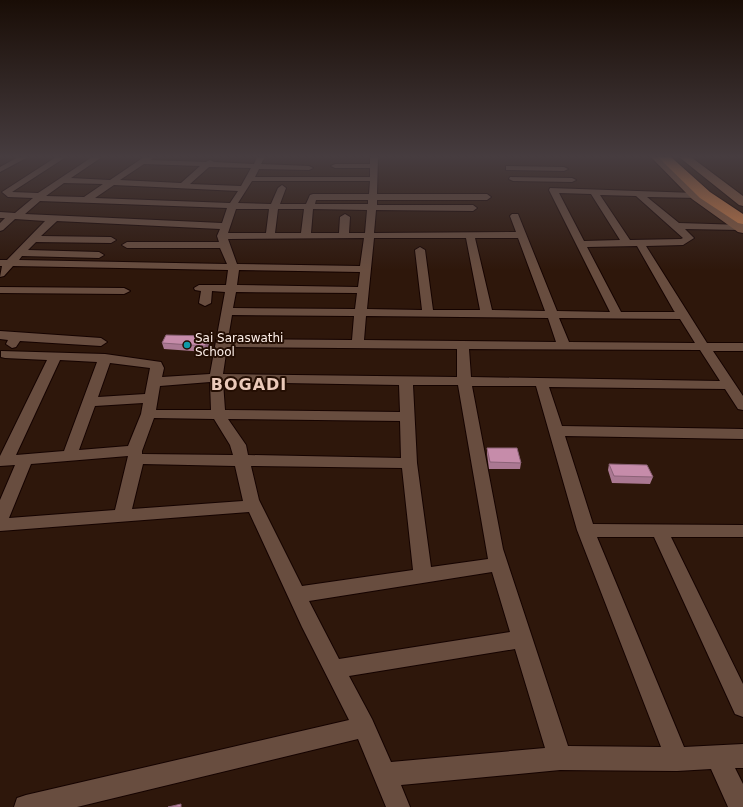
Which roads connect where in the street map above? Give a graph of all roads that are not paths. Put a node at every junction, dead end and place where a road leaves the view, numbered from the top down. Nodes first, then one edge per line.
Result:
1 (30, 195) edge
2 (42, 195) junction
3 (93, 195) edge
4 (147, 195) edge
5 (171, 195) edge
6 (195, 195) edge
7 (240, 195) edge
8 (279, 195) edge
9 (556, 195) edge
10 (596, 195) edge
11 (639, 195) edge
12 (657, 195) edge
13 (704, 195) edge
14 (727, 195) edge
15 (730, 195) edge
16 (373, 196) junction
17 (696, 196) joint
18 (487, 197) dead end
19 (85, 200) junction
20 (743, 202) edge
21 (138, 203) junction
22 (160, 204) junction
23 (185, 204) junction
24 (232, 206) junction
25 (274, 207) junction
26 (309, 207) junction
27 (372, 208) junction
28 (473, 208) dead end
29 (743, 208) edge
30 (0, 215) edge
31 (15, 216) junction
32 (345, 216) dead end
33 (515, 216) dead end
34 (55, 219) junction
35 (111, 222) junction
36 (140, 223) junction
37 (168, 224) junction
38 (224, 226) junction
39 (677, 226) junction
40 (742, 226) edge
41 (0, 228) edge
42 (470, 234) junction
43 (270, 235) junction
44 (306, 235) junction
45 (344, 235) junction
46 (368, 235) junction
47 (522, 235) junction
48 (33, 239) junction
49 (110, 240) dead end
50 (223, 241) junction
51 (626, 242) junction
52 (640, 243) junction
53 (582, 244) junction
54 (420, 250) dead end
55 (19, 254) junction
56 (100, 255) dead end
57 (5, 263) edge
58 (234, 268) junction
59 (365, 269) junction
60 (0, 274) edge
61 (232, 288) junction
62 (0, 290) edge
63 (362, 290) junction
64 (124, 291) dead end
65 (205, 303) dead end
66 (229, 311) junction
67 (360, 313) junction
68 (428, 314) junction
69 (487, 314) junction
70 (553, 315) junction
71 (617, 315) junction
72 (683, 316) junction
73 (0, 335) edge
74 (16, 337) junction
75 (101, 342) dead end
76 (222, 343) junction
77 (358, 344) junction
78 (463, 345) junction
79 (564, 346) junction
80 (704, 347) junction
81 (743, 347) edge
82 (55, 356) junction
83 (105, 358) junction
84 (3, 359) edge
85 (216, 378) junction
86 (406, 381) junction
87 (464, 381) junction
88 (154, 382) junction
89 (540, 382) junction
90 (729, 385) junction
91 (151, 398) junction
92 (90, 402) junction
93 (743, 406) edge
94 (148, 414) junction
95 (218, 415) junction
96 (407, 417) junction
97 (555, 431) junction
98 (743, 434) edge
99 (70, 455) junction
100 (135, 455) junction
101 (25, 459) junction
102 (3, 460) edge
103 (242, 462) junction
104 (410, 464) junction
105 (254, 506) junction
106 (122, 516) junction
107 (0, 520) edge
108 (0, 525) edge
109 (586, 530) junction
110 (659, 530) junction
111 (743, 531) edge
112 (499, 564) junction
113 (423, 576) junction
114 (297, 595) junction
115 (522, 639) junction
116 (334, 669) junction
117 (743, 707) edge
118 (364, 727) junction
119 (743, 756) edge
120 (718, 757) junction
121 (560, 758) junction
122 (677, 759) junction
123 (384, 775) junction
124 (64, 802) edge
125 (26, 807) edge
126 (398, 807) edge
127 (741, 807) edge

1 - 2 street
2 - 19 street
2 - 31 street
3 - 19 street
4 - 21 street
5 - 22 street
6 - 23 street
7 - 24 street
8 - 25 street
9 - 53 street
10 - 51 street
11 - 39 street
12 - 17 street
13 - 40 highway
14 - 29 highway
15 - 20 street
16 - 18 street
16 - 26 street
16 - 27 street
17 - 40 street
19 - 21 street
19 - 34 street
21 - 22 street
21 - 35 street
22 - 23 street
22 - 36 street
23 - 24 street
23 - 37 street
24 - 25 street
24 - 38 street
25 - 26 street
25 - 43 street
26 - 27 street
26 - 44 street
27 - 28 street
27 - 46 street
30 - 31 street
31 - 34 street
31 - 41 street
32 - 45 street
33 - 47 street
34 - 35 street
34 - 48 street
35 - 36 street
36 - 37 street
36 - 50 street
37 - 38 street
38 - 50 street
39 - 40 street
39 - 52 street
42 - 46 street
42 - 47 street
42 - 69 street
43 - 44 street
43 - 50 street
44 - 45 street
45 - 46 street
46 - 59 street
47 - 70 street
48 - 49 street
48 - 55 street
50 - 58 street
51 - 52 street
51 - 53 street
52 - 72 street
53 - 71 street
54 - 68 street
55 - 56 street
55 - 57 street
57 - 58 street
57 - 60 street
58 - 59 street
58 - 61 street
59 - 63 street
61 - 63 street
61 - 65 street
61 - 66 street
62 - 64 street
63 - 67 street
66 - 67 street
66 - 76 street
67 - 68 street
67 - 77 street
68 - 69 street
69 - 70 street
70 - 71 street
70 - 79 street
71 - 72 street
72 - 80 street
73 - 74 street
74 - 75 street
74 - 84 street
76 - 77 street
76 - 85 street
77 - 78 street
78 - 79 street
78 - 87 street
79 - 80 street
80 - 81 street
80 - 90 street
82 - 83 street
82 - 84 street
82 - 102 street
83 - 88 street
83 - 92 street
85 - 86 street
85 - 88 street
85 - 95 street
86 - 87 street
86 - 96 street
87 - 89 street
87 - 112 street
88 - 91 street
89 - 90 street
89 - 97 street
90 - 93 street
91 - 92 street
91 - 94 street
92 - 99 street
94 - 95 street
94 - 100 street
95 - 96 street
95 - 103 street
96 - 104 street
97 - 98 street
97 - 109 street
99 - 100 street
99 - 101 street
100 - 103 street
100 - 106 street
101 - 102 street
101 - 107 street
103 - 104 street
103 - 105 street
104 - 113 street
105 - 106 street
105 - 114 street
106 - 108 street
109 - 110 street
109 - 122 street
110 - 111 street
110 - 117 street
112 - 113 street
112 - 115 street
113 - 114 street
114 - 116 street
115 - 116 street
115 - 121 street
116 - 118 street
118 - 123 street
118 - 124 street
119 - 120 street
120 - 122 street
120 - 127 street
121 - 122 street
121 - 123 street
123 - 126 street
124 - 125 street

